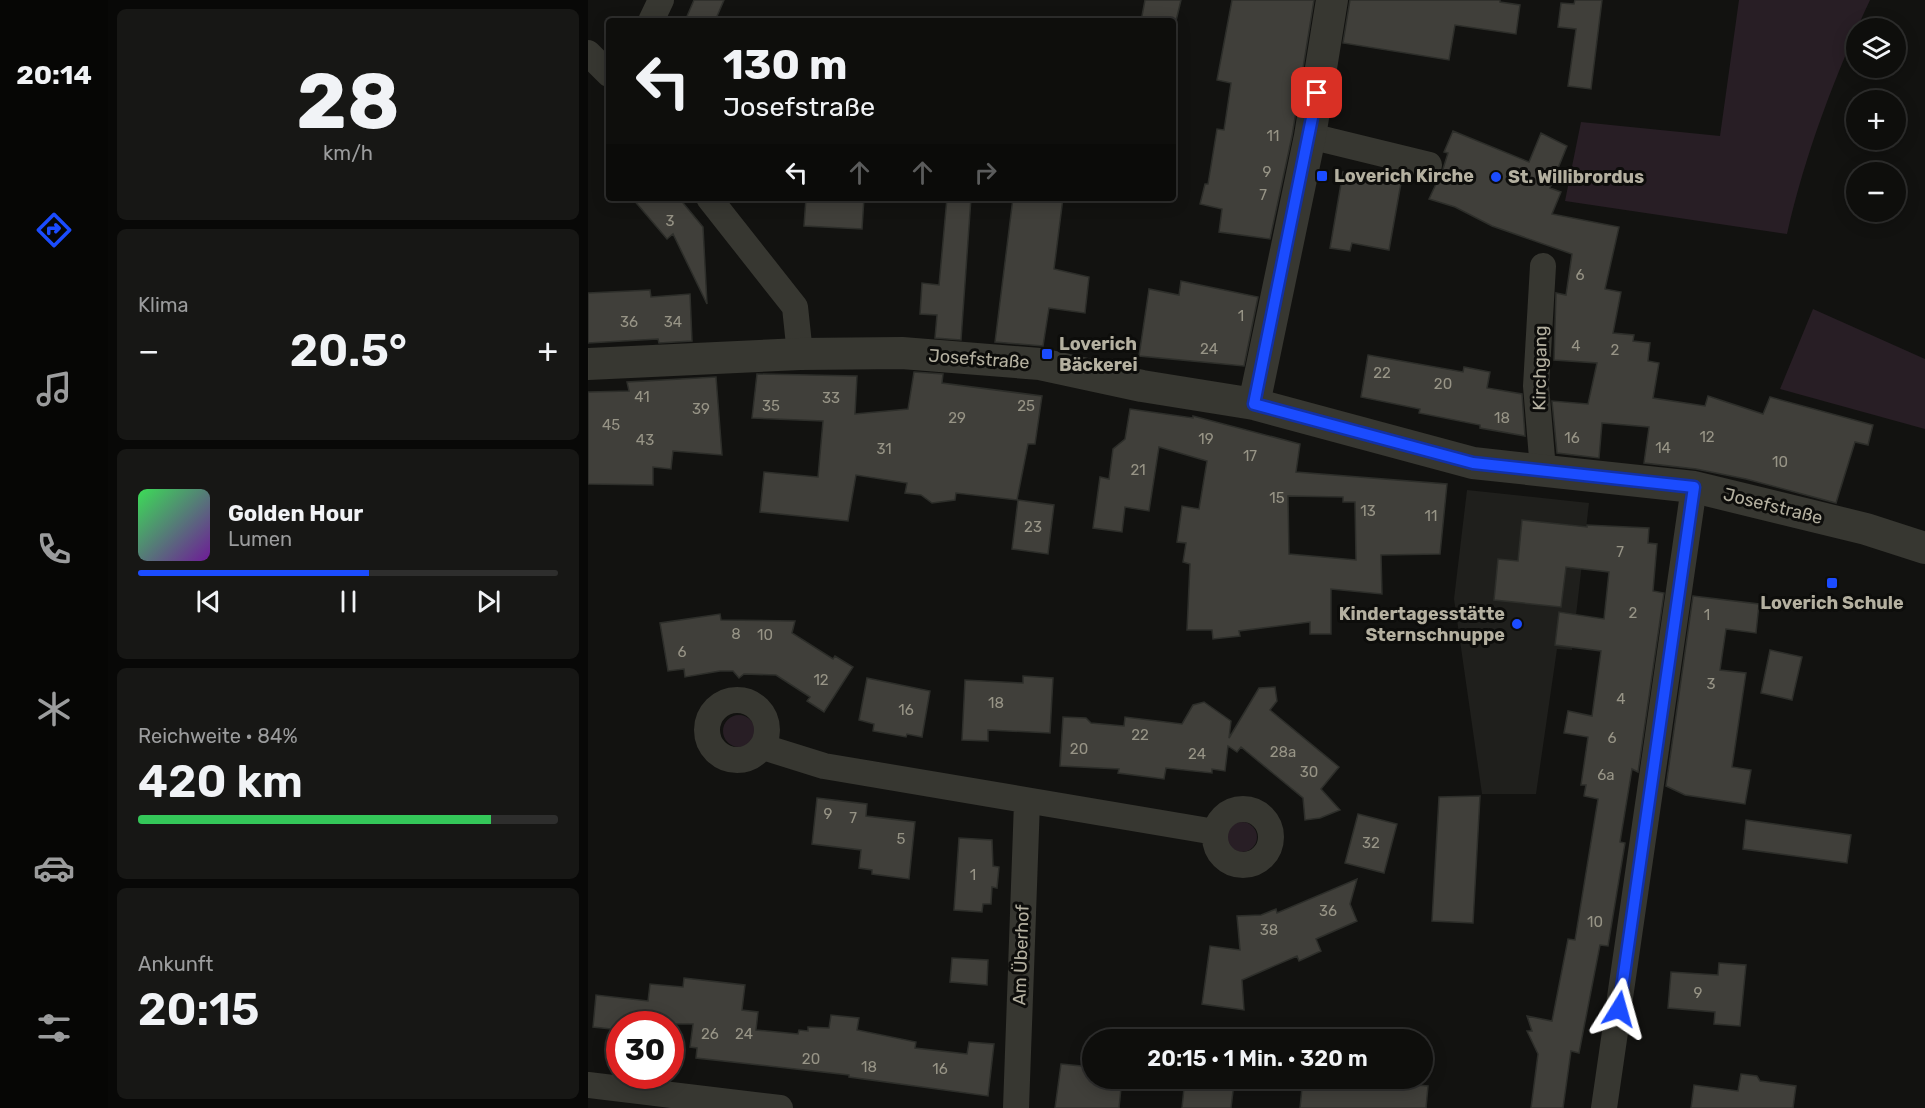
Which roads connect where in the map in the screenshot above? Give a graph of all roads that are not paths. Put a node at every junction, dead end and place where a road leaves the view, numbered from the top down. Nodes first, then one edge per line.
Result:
1 (661, 0) edge
2 (1332, 0) edge
3 (652, 18) edge
4 (588, 53) edge
5 (606, 71) edge
6 (1310, 136) junction
7 (1430, 165) dead end
8 (711, 201) edge
9 (1543, 266) dead end
10 (800, 354) junction
11 (588, 364) edge
12 (1254, 404) junction
13 (1543, 470) junction
14 (1694, 487) junction
15 (1925, 548) edge
16 (762, 747) dead end
17 (1026, 802) junction
18 (1215, 832) dead end
19 (588, 1085) edge
20 (727, 1105) edge
21 (780, 1108) edge
22 (1016, 1108) edge
23 (1604, 1108) edge

1 - 3 street
2 - 6 street
4 - 5 street
6 - 7 street
6 - 12 street
8 - 10 street
9 - 13 street, Kirchgang
10 - 11 street, Josefstraße
10 - 12 street, Josefstraße
12 - 13 street, Josefstraße
13 - 14 street, Josefstraße
14 - 15 street, Josefstraße
14 - 23 street
16 - 17 street
17 - 18 street
17 - 22 street, Am Überhof
19 - 20 street
20 - 21 street

